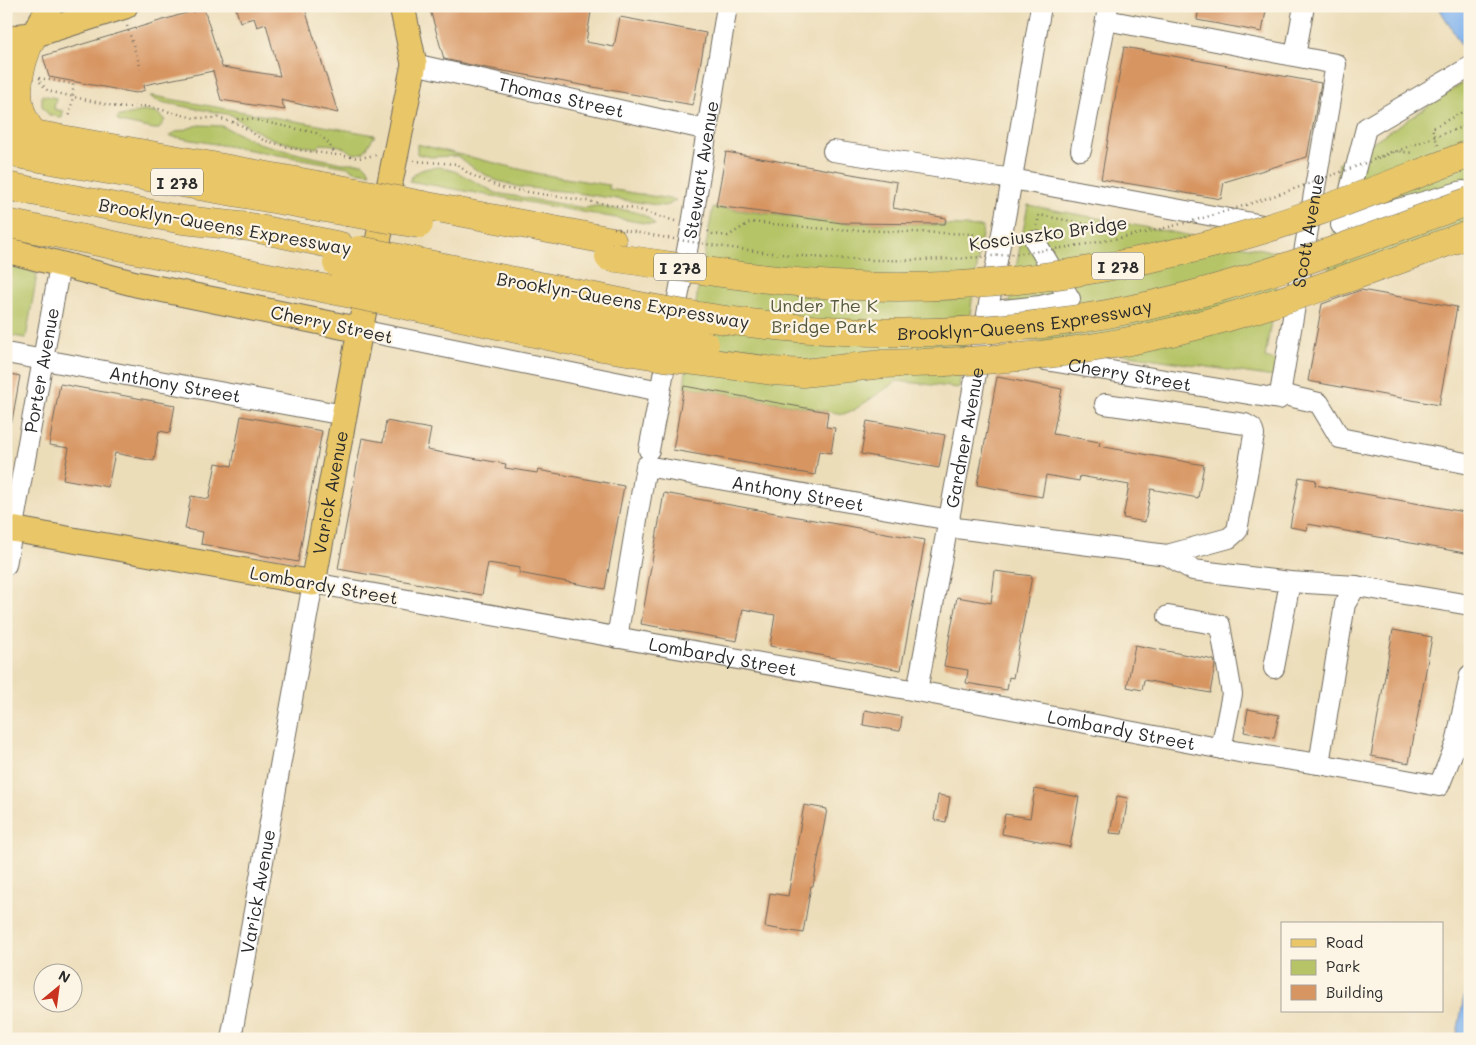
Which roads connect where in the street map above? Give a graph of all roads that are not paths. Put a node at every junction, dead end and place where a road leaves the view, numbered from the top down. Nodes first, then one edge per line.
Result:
1 (50, 6) edge
2 (402, 6) edge
3 (727, 6) edge
4 (1041, 6) edge
5 (1304, 6) edge
6 (1107, 13) edge
7 (126, 15) edge
8 (33, 35) junction
9 (6, 42) edge
10 (1295, 56) junction
11 (414, 64) junction
12 (1470, 67) edge
13 (6, 129) edge
14 (708, 130) junction
15 (35, 135) junction
16 (1081, 150) dead end
17 (833, 151) dead end
18 (6, 152) edge
19 (1470, 154) edge
20 (1012, 179) junction
21 (6, 186) edge
22 (1470, 189) edge
23 (349, 202) junction
24 (1470, 202) edge
25 (6, 224) edge
26 (1307, 233) junction
27 (1470, 234) edge
28 (1035, 241) road end
29 (6, 250) edge
30 (60, 265) junction
31 (409, 282) junction
32 (1003, 310) dead end
33 (595, 322) junction
34 (360, 330) junction
35 (981, 349) junction
36 (6, 353) edge
37 (43, 359) junction
38 (660, 391) junction
39 (1280, 397) junction
40 (1105, 404) dead end
41 (344, 415) junction
42 (648, 458) junction
43 (1470, 464) edge
44 (949, 524) junction
45 (9, 529) edge
46 (1167, 555) junction
47 (6, 564) edge
48 (1290, 582) junction
49 (1356, 586) junction
50 (311, 591) junction
51 (1470, 605) edge
52 (1168, 616) dead end
53 (617, 638) junction
54 (1274, 668) dead end
55 (1470, 675) edge
56 (917, 691) junction
57 (1221, 749) junction
58 (1319, 764) junction
59 (231, 1039) edge

1 - 8 main road
2 - 11 main road, Varick Avenue
3 - 14 street, Stewart Avenue
4 - 20 street, Gardner Avenue
5 - 10 street
6 - 10 street
6 - 16 street
7 - 8 main road
8 - 9 main road
8 - 15 highway
10 - 26 street, Scott Avenue
11 - 14 street, Thomas Street
11 - 34 main road, Varick Avenue
12 - 22 street
13 - 15 highway
14 - 38 street, Stewart Avenue
15 - 23 highway
17 - 20 street
18 - 23 highway, Brooklyn-Queens Expressway / I 278
19 - 23 highway, Brooklyn-Queens Expressway / I 278, bridge
20 - 26 street
20 - 35 street, Gardner Avenue
21 - 31 highway, Brooklyn-Queens Expressway / I 278, bridge
24 - 33 highway, Brooklyn-Queens Expressway / I 278, bridge
25 - 31 highway, bridge
26 - 39 street, Scott Avenue
27 - 33 highway, Brooklyn-Queens Expressway, bridge
28 - 32 street
29 - 30 main road, Cherry Street
30 - 34 main road, Cherry Street
30 - 37 street, Porter Avenue
31 - 33 highway, I 278
34 - 38 street, Cherry Street
34 - 41 main road, Varick Avenue
35 - 39 street, Cherry Street
35 - 44 street, Gardner Avenue
36 - 37 street, Anthony Street
37 - 41 street, Anthony Street
37 - 45 street, Porter Avenue
38 - 42 street, Stewart Avenue
39 - 43 street, Cherry Street
40 - 46 street
41 - 50 main road, Varick Avenue
42 - 44 street, Anthony Street
42 - 53 street, Stewart Avenue
44 - 46 street, Anthony Street
44 - 56 street, Gardner Avenue
45 - 47 street, Porter Avenue
45 - 50 main road, Lombardy Street
46 - 48 street
48 - 49 street
48 - 54 street
49 - 51 street
49 - 58 street
50 - 53 street, Lombardy Street
50 - 59 street, Varick Avenue
52 - 57 street
53 - 56 street, Lombardy Street
55 - 58 street, Lombardy Street
56 - 57 street, Lombardy Street
57 - 58 street, Lombardy Street

